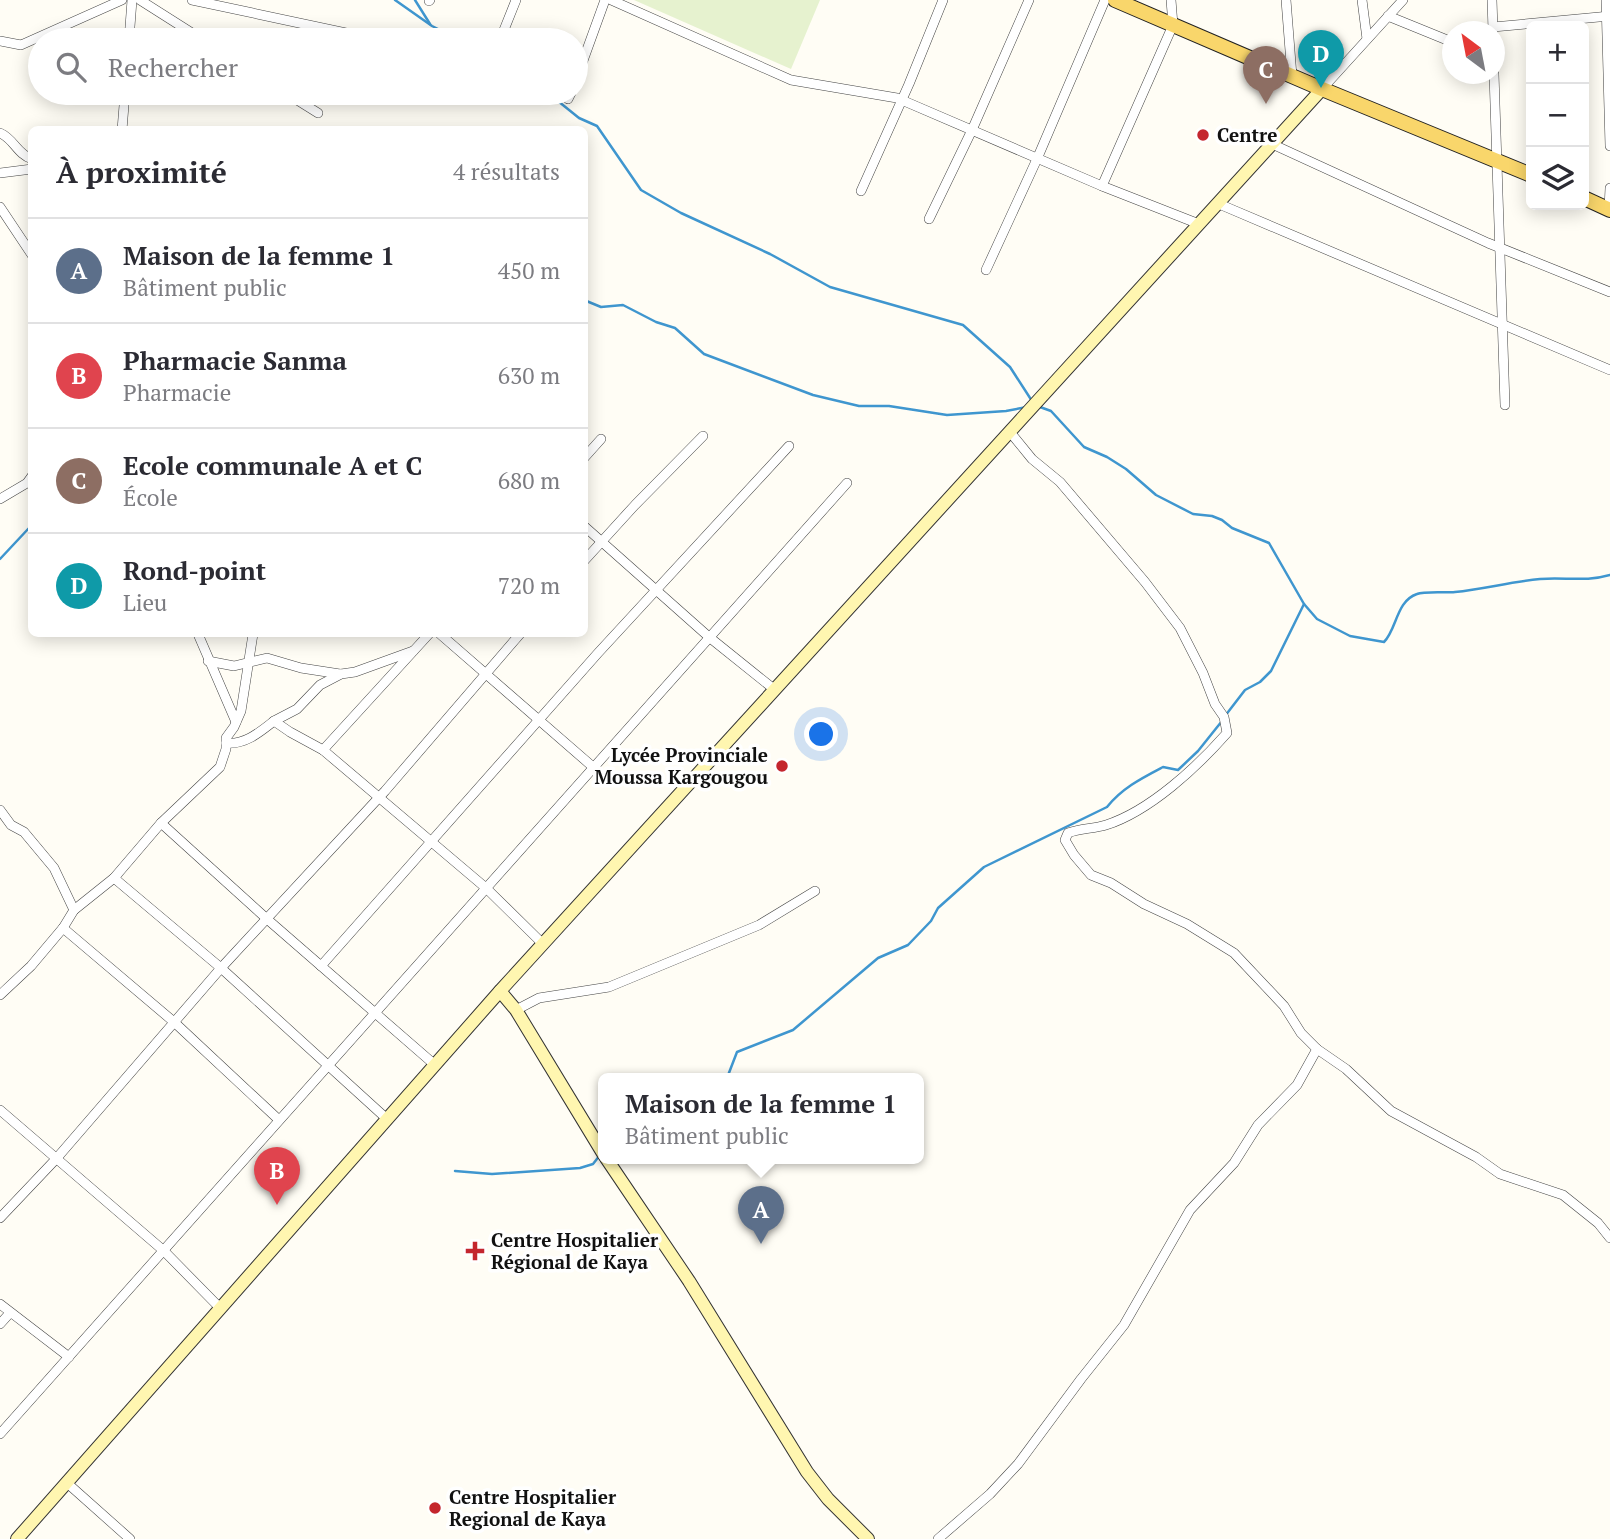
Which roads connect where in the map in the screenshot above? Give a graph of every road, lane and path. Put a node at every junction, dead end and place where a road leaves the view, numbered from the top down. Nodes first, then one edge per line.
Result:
1 (122, 0) edge
2 (132, 0) edge
3 (140, 0) edge
4 (192, 0) edge
5 (516, 0) edge
6 (606, 0) edge
7 (611, 0) edge
8 (943, 0) edge
9 (1029, 0) edge
10 (1105, 0) edge
11 (1115, 0) edge
12 (1171, 0) edge
13 (1286, 0) edge
14 (1362, 0) edge
15 (1403, 0) edge
16 (1492, 0) edge
17 (1606, 0) edge
18 (1609, 15) edge
19 (1388, 16) junction
20 (1493, 21) edge
21 (1173, 25) junction
22 (61, 28) edge
23 (130, 28) edge
24 (184, 28) edge
25 (323, 28) edge
26 (505, 28) edge
27 (1505, 28) edge
28 (1442, 38) edge
29 (1367, 39) junction
30 (0, 41) edge
31 (28, 43) edge
32 (588, 47) edge
33 (1292, 76) junction
34 (1494, 84) edge
35 (1322, 89) junction
36 (1609, 90) edge
37 (902, 100) junction
38 (124, 105) edge
39 (305, 105) edge
40 (318, 113) dead end
41 (122, 126) edge
42 (972, 130) junction
43 (0, 133) edge
44 (1272, 144) junction
45 (1610, 146) edge
46 (28, 158) edge
47 (1037, 159) junction
48 (1497, 159) junction
49 (28, 170) edge
50 (0, 173) edge
51 (1526, 173) edge
52 (1102, 186) junction
53 (1610, 188) edge
54 (861, 191) dead end
55 (1589, 200) edge
56 (1219, 204) junction
57 (0, 207) edge
58 (1610, 209) edge
59 (929, 219) dead end
60 (1199, 225) junction
61 (1500, 248) junction
62 (28, 249) edge
63 (986, 270) dead end
64 (1610, 292) edge
65 (1502, 325) junction
66 (1610, 370) edge
67 (1505, 405) dead end
68 (1010, 432) junction
69 (703, 436) dead end
70 (601, 439) dead end
71 (789, 446) dead end
72 (588, 454) edge
73 (28, 482) edge
74 (847, 484) dead end
75 (0, 499) edge
76 (588, 530) edge
77 (602, 542) junction
78 (588, 557) edge
79 (656, 590) junction
80 (199, 637) edge
81 (253, 637) edge
82 (426, 637) edge
83 (443, 637) edge
84 (517, 637) edge
85 (709, 638) junction
86 (412, 651) junction
87 (208, 661) junction
88 (249, 662) junction
89 (485, 673) junction
90 (341, 674) junction
91 (775, 690) junction
92 (539, 720) junction
93 (274, 721) junction
94 (236, 722) junction
95 (226, 743) junction
96 (323, 750) junction
97 (593, 767) junction
98 (379, 797) junction
99 (2, 816) edge
100 (161, 823) junction
101 (431, 841) junction
102 (114, 878) junction
103 (486, 888) junction
104 (815, 891) dead end
105 (74, 910) junction
106 (267, 919) junction
107 (63, 928) junction
108 (543, 944) junction
109 (321, 966) junction
110 (221, 968) junction
111 (500, 992) junction
112 (0, 995) edge
113 (516, 1010) junction
114 (375, 1012) junction
115 (174, 1022) junction
116 (1317, 1049) junction
117 (328, 1065) junction
118 (435, 1065) junction
119 (0, 1110) edge
120 (387, 1119) junction
121 (279, 1120) junction
122 (598, 1145) edge
123 (56, 1158) junction
124 (610, 1164) edge
125 (0, 1218) edge
126 (1610, 1238) edge
127 (164, 1251) junction
128 (0, 1304) edge
129 (220, 1308) junction
130 (9, 1314) junction
131 (0, 1324) edge
132 (69, 1357) junction
133 (0, 1434) edge
134 (66, 1482) junction
135 (17, 1539) edge
136 (130, 1539) edge
137 (868, 1539) edge
138 (938, 1539) edge

1 - 22 street
2 - 23 street
3 - 24 street
4 - 25 street
5 - 26 street
6 - 32 street
7 - 37 street
8 - 37 street
9 - 42 street
10 - 47 street
11 - 21 main road
12 - 21 street
13 - 33 street
14 - 29 street
15 - 19 street
16 - 20 street
17 - 18 street
18 - 27 street
18 - 36 street
19 - 28 street
19 - 29 street
21 - 33 main road
21 - 52 street
29 - 35 street
30 - 31 street
33 - 35 main road
34 - 48 street
35 - 44 main road
35 - 48 main road
36 - 45 street
37 - 42 street
37 - 54 street
38 - 41 street
39 - 40 street
42 - 47 street
42 - 59 street
43 - 46 street
44 - 56 main road
44 - 61 street
47 - 52 street
47 - 63 street
48 - 51 main road
48 - 61 street
49 - 50 street
52 - 60 street
53 - 58 street
55 - 58 main road
56 - 60 main road
56 - 65 street
57 - 62 street
60 - 68 main road
61 - 64 street
61 - 65 street
65 - 66 street
65 - 67 street
68 - 91 main road
68 - 116 street
69 - 77 street
70 - 72 street
71 - 79 street
73 - 75 street
74 - 85 street
76 - 77 street
77 - 78 street
77 - 79 street
79 - 85 street
79 - 92 street
80 - 87 street
81 - 88 street
82 - 86 street
83 - 89 street
84 - 89 street
85 - 91 street
85 - 97 street
86 - 90 street
86 - 96 street
87 - 88 street
87 - 94 street
88 - 90 street
88 - 94 street
89 - 92 street
89 - 98 street
90 - 93 street
91 - 108 main road
92 - 97 street
92 - 101 street
93 - 95 street
93 - 96 street
94 - 95 street
95 - 100 street
96 - 98 street
97 - 103 street
98 - 101 street
98 - 106 street
99 - 105 street
100 - 102 street
100 - 106 street
101 - 103 street
101 - 109 street
102 - 105 street
102 - 110 street
103 - 108 street
103 - 114 street
104 - 113 street
105 - 107 street
106 - 109 street
106 - 110 street
107 - 112 street
107 - 115 street
108 - 111 main road
109 - 114 street
110 - 115 street
110 - 117 street
111 - 113 main road
111 - 118 main road
113 - 122 main road
114 - 117 street
114 - 118 street
115 - 121 street
115 - 123 street
116 - 126 street
116 - 138 street
117 - 120 street
117 - 121 street
118 - 120 main road
119 - 123 street
120 - 129 main road
121 - 127 street
123 - 125 street
123 - 127 street
124 - 137 main road
127 - 129 street
127 - 132 street
128 - 130 street
129 - 134 main road
130 - 131 street
130 - 132 street
132 - 133 street
134 - 135 main road
134 - 136 street

